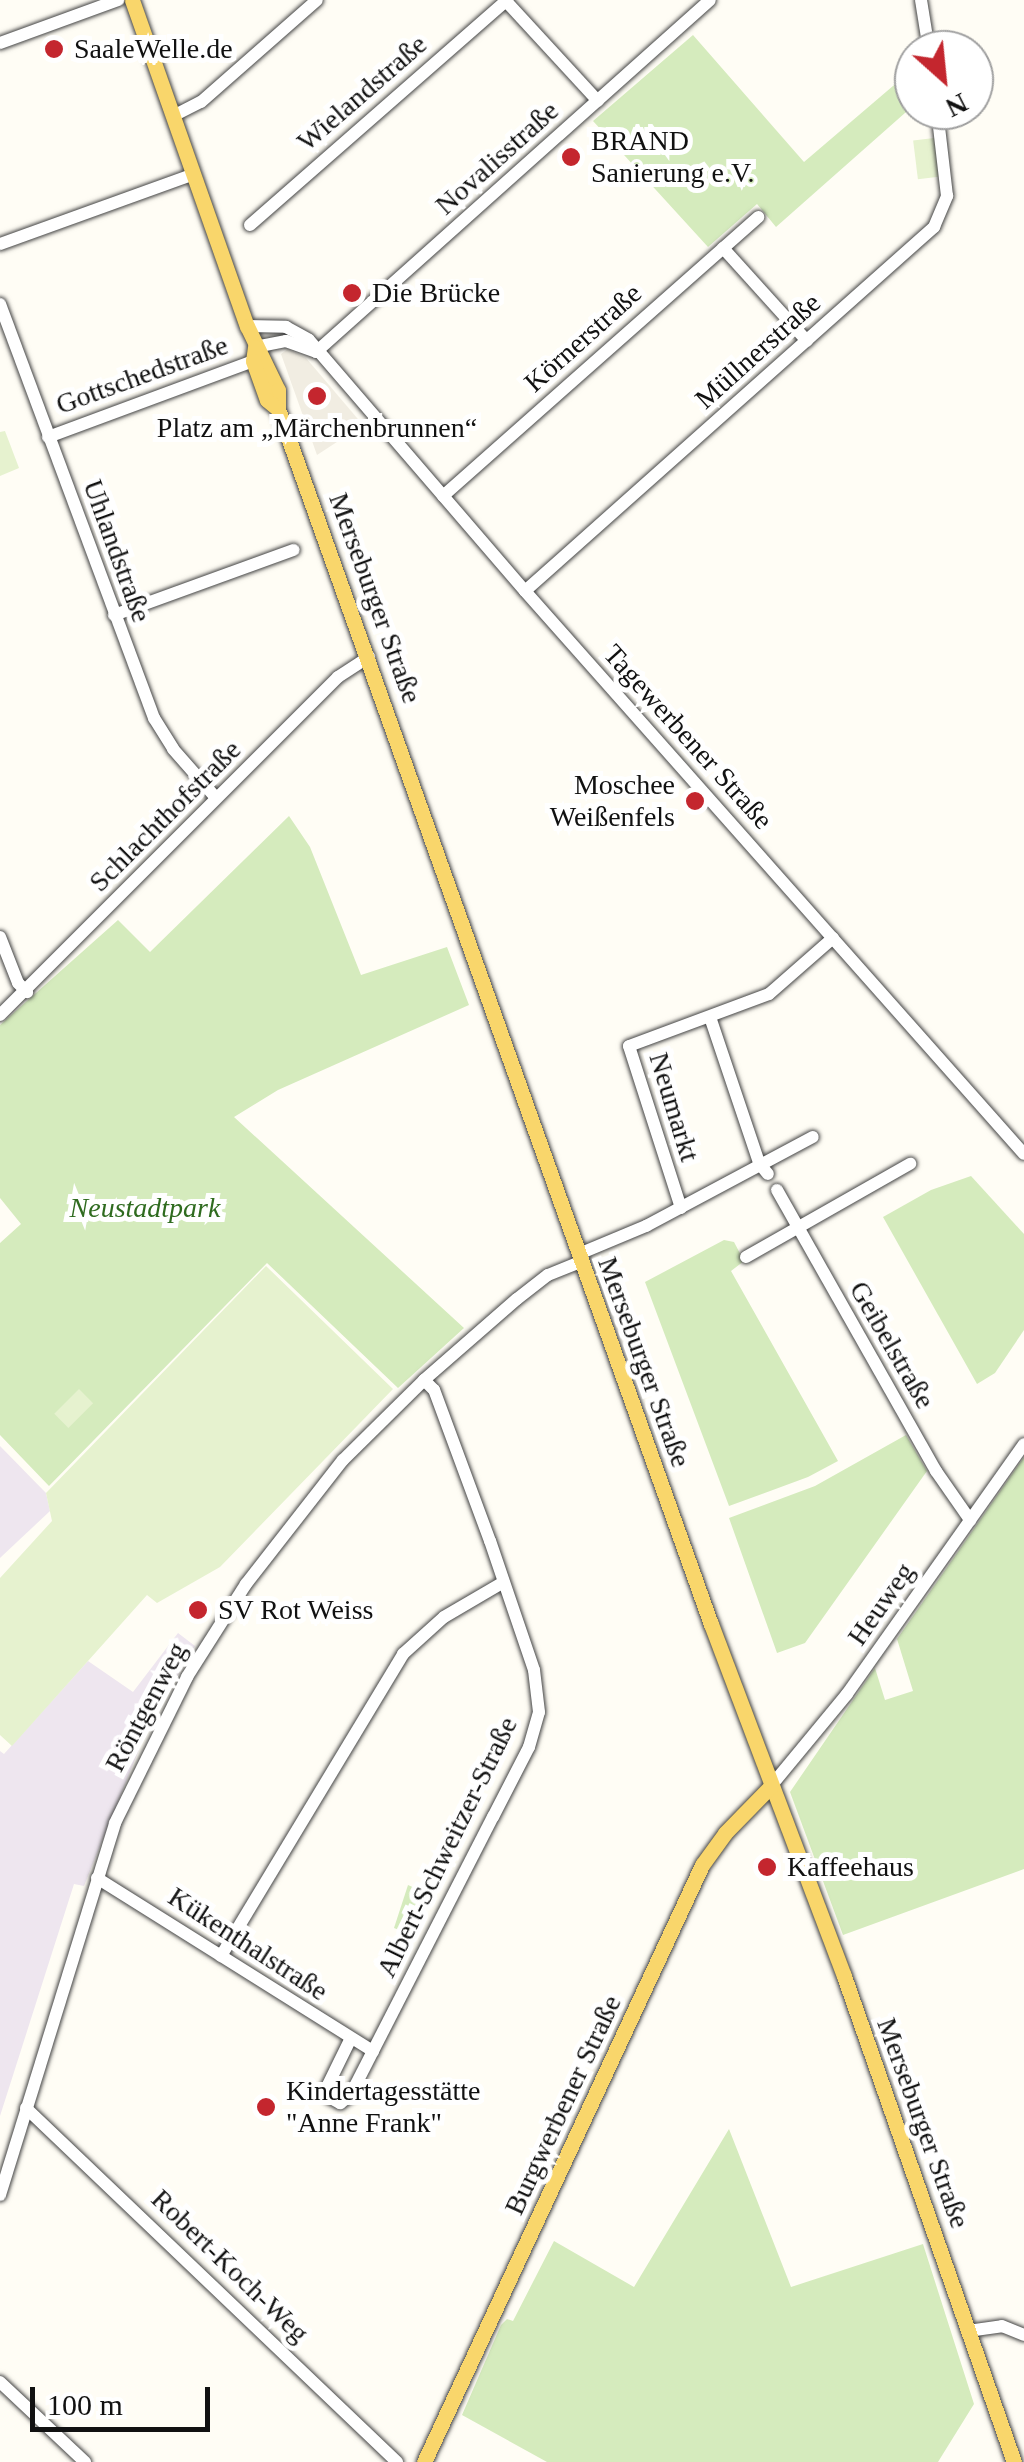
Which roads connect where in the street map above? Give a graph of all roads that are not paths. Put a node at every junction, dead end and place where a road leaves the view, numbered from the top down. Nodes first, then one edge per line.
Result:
1 (118, 0) edge
2 (132, 0) edge
3 (317, 0) edge
4 (506, 0) edge
5 (710, 0) edge
6 (921, 0) edge
7 (926, 30) edge
8 (0, 43) edge
9 (598, 101) junction
10 (173, 116) junction
11 (940, 130) edge
12 (194, 174) junction
13 (758, 217) dead end
14 (250, 224) dead end
15 (0, 244) edge
16 (723, 248) junction
17 (0, 304) edge
18 (247, 326) junction
19 (807, 341) junction
20 (316, 352) junction
21 (254, 354) junction
22 (48, 437) junction
23 (443, 496) junction
24 (294, 550) dead end
25 (525, 591) junction
26 (114, 615) junction
27 (369, 657) junction
28 (216, 798) junction
29 (0, 938) edge
30 (833, 938) junction
31 (26, 992) junction
32 (0, 1015) edge
33 (710, 1018) junction
34 (813, 1137) dead end
35 (1024, 1154) edge
36 (910, 1164) dead end
37 (763, 1169) junction
38 (776, 1190) dead end
39 (681, 1208) junction
40 (797, 1228) junction
41 (746, 1257) dead end
42 (580, 1258) junction
43 (424, 1380) junction
44 (1024, 1444) edge
45 (970, 1520) junction
46 (504, 1582) junction
47 (771, 1786) junction
48 (97, 1878) junction
49 (220, 1956) junction
50 (350, 2040) junction
51 (373, 2051) junction
52 (26, 2108) junction
53 (0, 2195) edge
54 (968, 2331) junction
55 (1024, 2336) edge
56 (0, 2382) edge
57 (84, 2462) edge
58 (397, 2462) edge
59 (424, 2462) edge
60 (1014, 2462) edge

1 - 8 street
2 - 10 main road, Merseburger Straße
3 - 10 street
4 - 9 street
4 - 14 street, Wielandstraße
5 - 9 street, Novalisstraße
6 - 7 street
9 - 20 street, Novalisstraße
10 - 12 main road, Merseburger Straße
11 - 19 street, Müllnerstraße
12 - 15 street
12 - 18 main road, Merseburger Straße
13 - 16 street, Körnerstraße
16 - 19 street
16 - 23 street, Körnerstraße
17 - 22 street, Uhlandstraße
18 - 20 street, Tagewerbener Straße
18 - 21 main road, Merseburger Straße
19 - 25 street, Müllnerstraße
20 - 21 street
20 - 23 street, Tagewerbener Straße
21 - 22 street, Gottschedstraße
21 - 27 main road, Merseburger Straße
22 - 26 street, Uhlandstraße
23 - 25 street, Tagewerbener Straße
24 - 26 street
25 - 30 street, Tagewerbener Straße
26 - 28 street, Uhlandstraße
27 - 28 street, Schlachthofstraße
27 - 42 main road, Merseburger Straße
28 - 31 street, Schlachthofstraße
29 - 31 street
30 - 33 street, Neumarkt
30 - 35 street, Tagewerbener Straße
31 - 32 street, Schlachthofstraße
33 - 37 street
33 - 39 street, Neumarkt
34 - 37 street, Röntgenweg
36 - 40 street
37 - 39 street, Röntgenweg
38 - 40 street, Geibelstraße
39 - 42 street, Röntgenweg
40 - 41 street
40 - 45 street, Geibelstraße
42 - 43 street, Röntgenweg
42 - 47 main road, Merseburger Straße
43 - 46 street, Albert-Schweitzer-Straße
43 - 48 street, Röntgenweg
44 - 45 street, Heuweg
45 - 47 street, Heuweg
46 - 49 street
46 - 51 street, Albert-Schweitzer-Straße
47 - 54 main road, Merseburger Straße
47 - 59 main road, Burgwerbener Straße
48 - 49 street, Kükenthalstraße
48 - 52 street, Röntgenweg
49 - 50 street, Kükenthalstraße
50 - 51 street, Kükenthalstraße
50 - 51 street, Albert-Schweitzer-Straße
52 - 53 street, Röntgenweg
52 - 58 street, Robert-Koch-Weg
54 - 55 street
54 - 60 main road, Merseburger Straße
56 - 57 street

